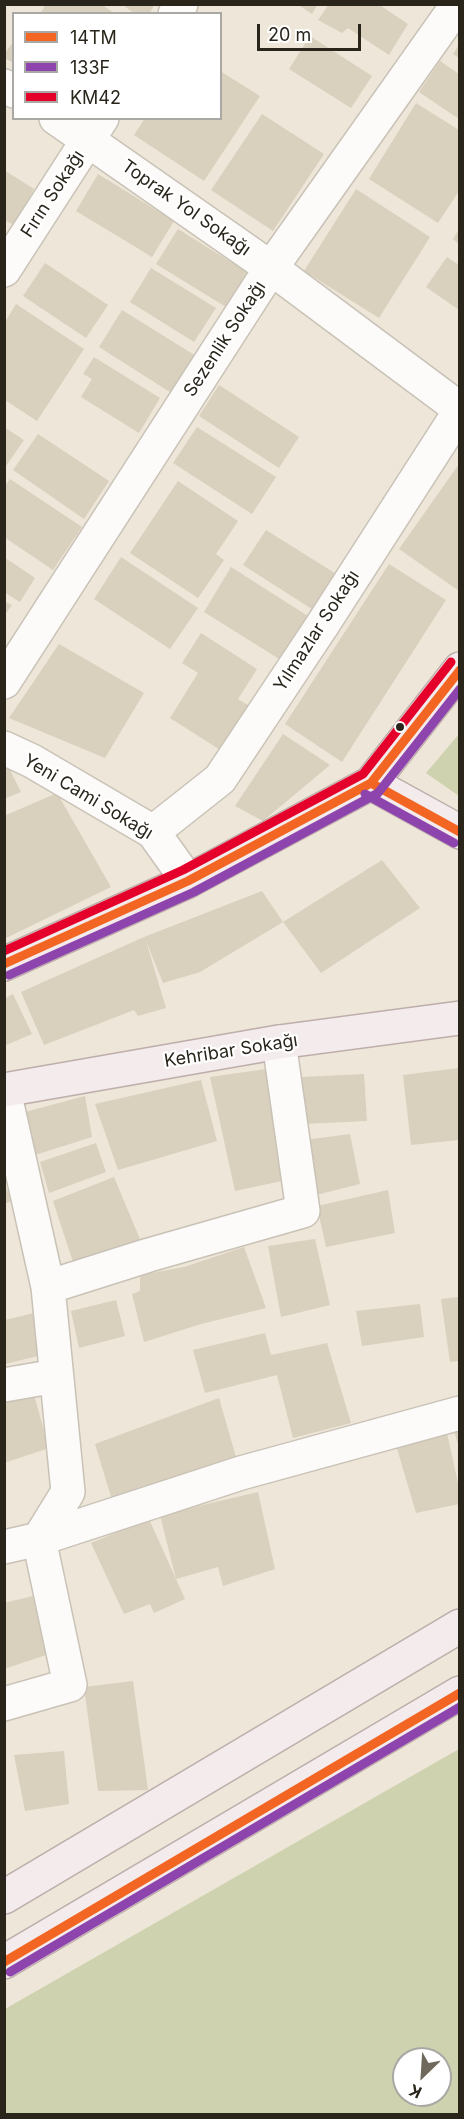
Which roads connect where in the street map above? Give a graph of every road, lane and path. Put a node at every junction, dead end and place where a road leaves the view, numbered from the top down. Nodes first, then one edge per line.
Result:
1 (458, 4) edge
2 (63, 120) edge
3 (95, 129) edge
4 (271, 268) junction
5 (4, 270) edge
6 (459, 410) edge
7 (459, 669) edge
8 (4, 682) edge
9 (4, 748) edge
10 (371, 783) junction
11 (153, 832) junction
12 (459, 832) edge
13 (188, 881) junction
14 (4, 964) edge
15 (459, 1018) edge
16 (279, 1042) junction
17 (4, 1091) edge
18 (48, 1287) junction
19 (56, 1376) junction
20 (4, 1385) edge
21 (459, 1413) edge
22 (39, 1539) junction
23 (4, 1547) edge
24 (459, 1626) edge
25 (459, 1693) edge
26 (4, 1704) edge
27 (4, 1897) edge
28 (4, 1962) edge

1 - 4 street, Sezenlik Sokağı
2 - 3 street, Toprak Yol Sokağı
3 - 4 street, Toprak Yol Sokağı
3 - 5 street, Fırın Sokağı
4 - 6 street, Toprak Yol Sokağı
4 - 8 street, Sezenlik Sokağı
6 - 11 street, Yılmazlar Sokağı
7 - 10 main road
9 - 11 street, Yeni Cami Sokağı
10 - 12 main road
10 - 13 main road
11 - 13 street, Yeni Cami Sokağı
13 - 14 main road
15 - 16 main road, Kehribar Sokağı
16 - 17 main road, Kehribar Sokağı
16 - 18 street
17 - 18 street
18 - 19 street
19 - 20 street
19 - 22 street
21 - 22 street
22 - 23 street
22 - 26 street
24 - 27 main road
25 - 28 main road

